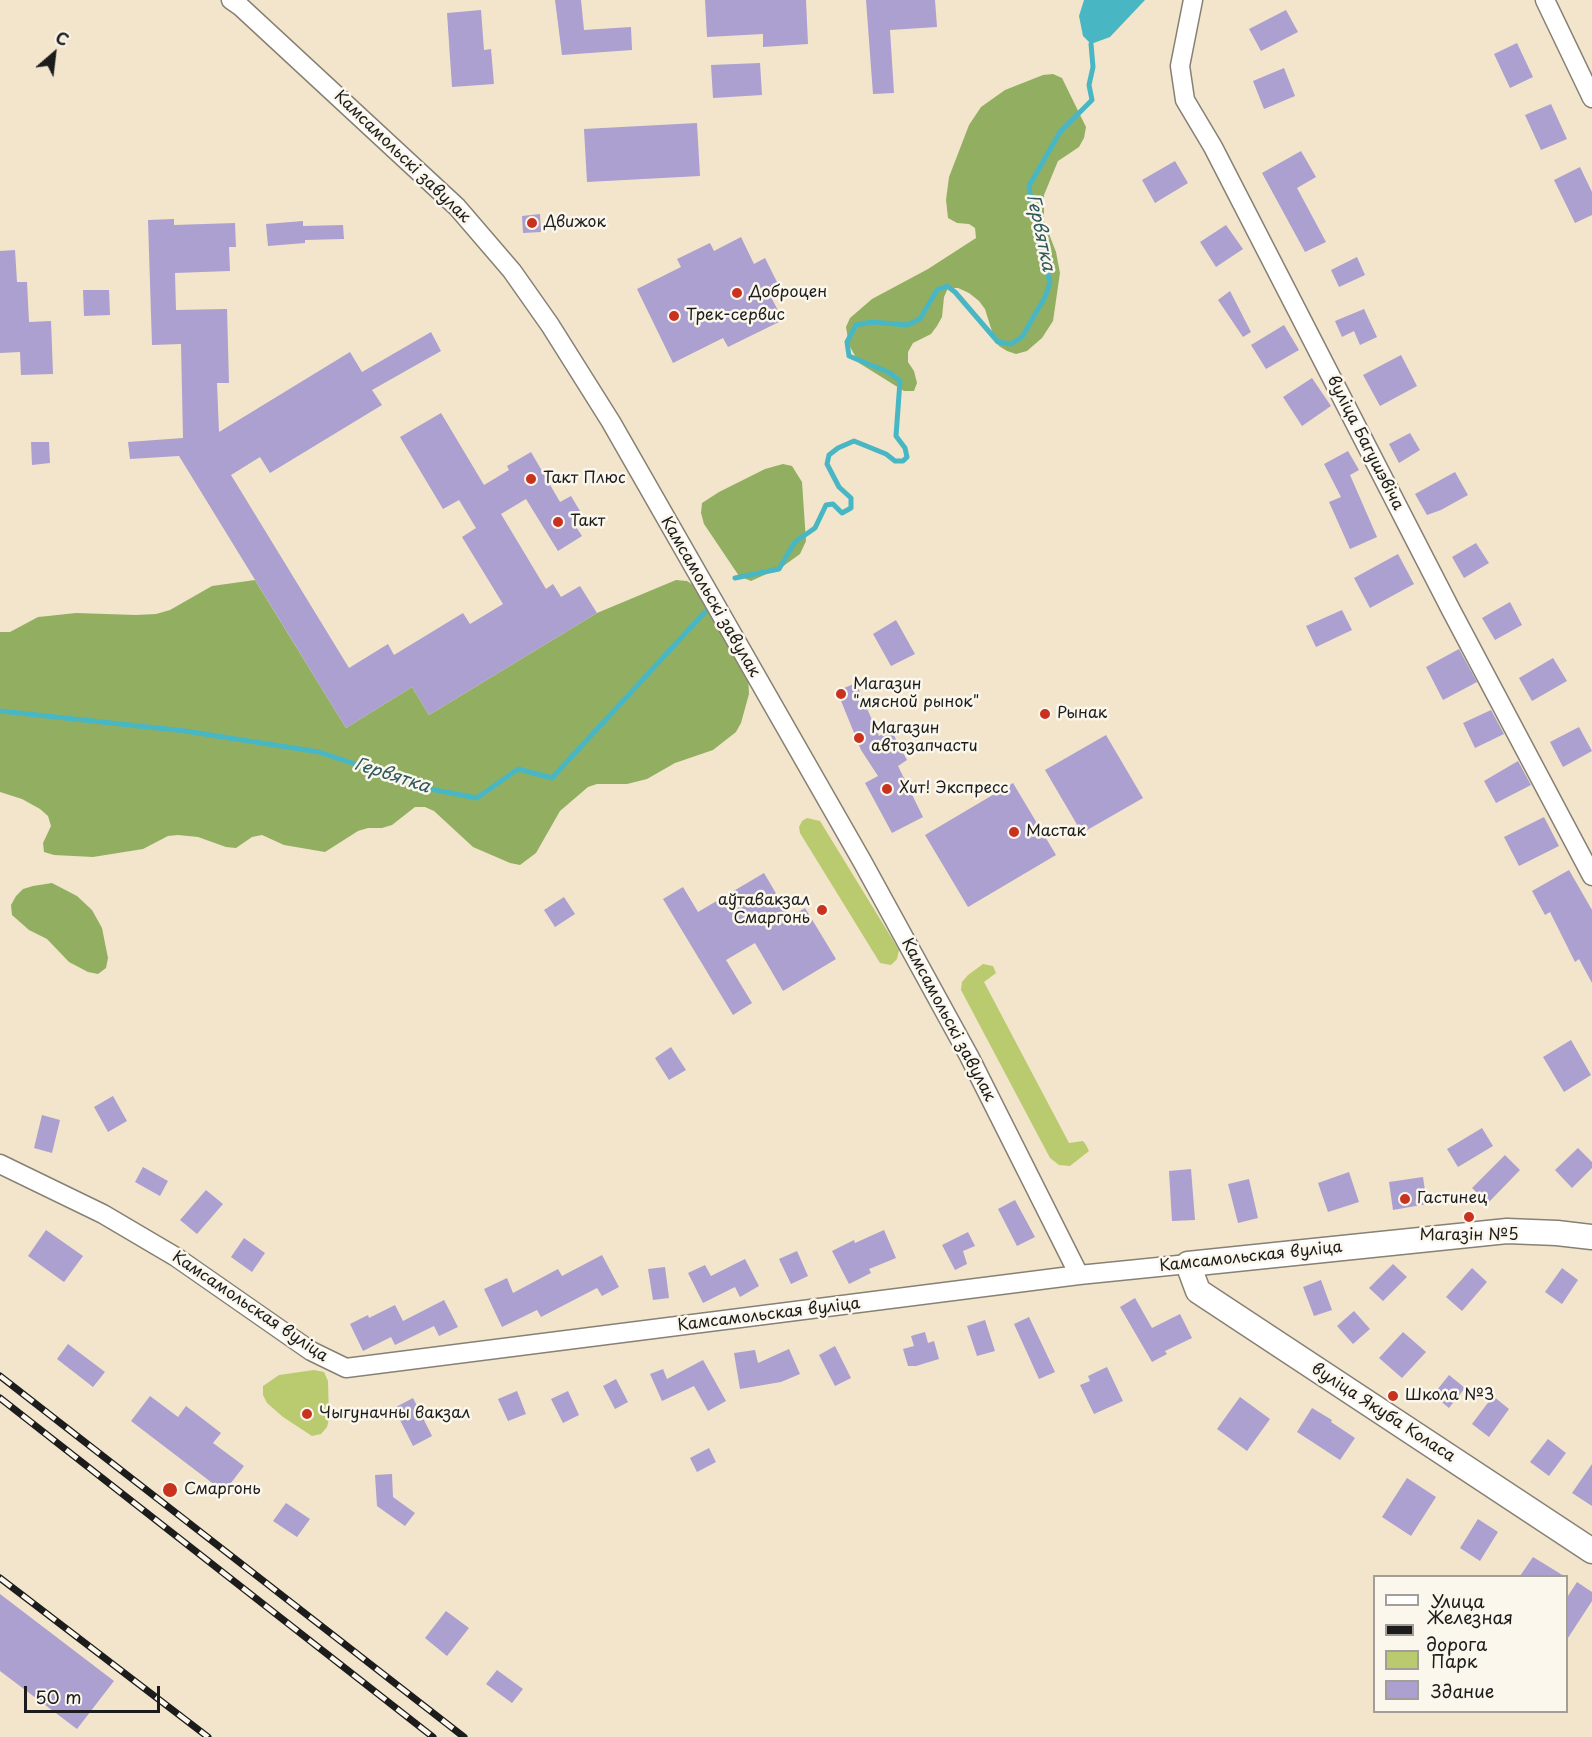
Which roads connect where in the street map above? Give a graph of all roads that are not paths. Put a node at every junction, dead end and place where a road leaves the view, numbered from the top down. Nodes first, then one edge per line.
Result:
1 (231, 0) edge
2 (1193, 0) edge
3 (1545, 0) edge
4 (1592, 98) edge
5 (1592, 876) edge
6 (0, 1164) edge
7 (1592, 1237) edge
8 (1188, 1264) junction
9 (1079, 1275) junction
10 (1592, 1551) edge

1 - 9 street, Камсамольскі завулак
2 - 5 street, вуліца Багушэвіча
3 - 4 street
6 - 9 street, Камсамольская вуліца
7 - 8 main road, Камсамольская вуліца
8 - 9 street, Камсамольская вуліца
8 - 10 main road, вуліца Якуба Коласа

